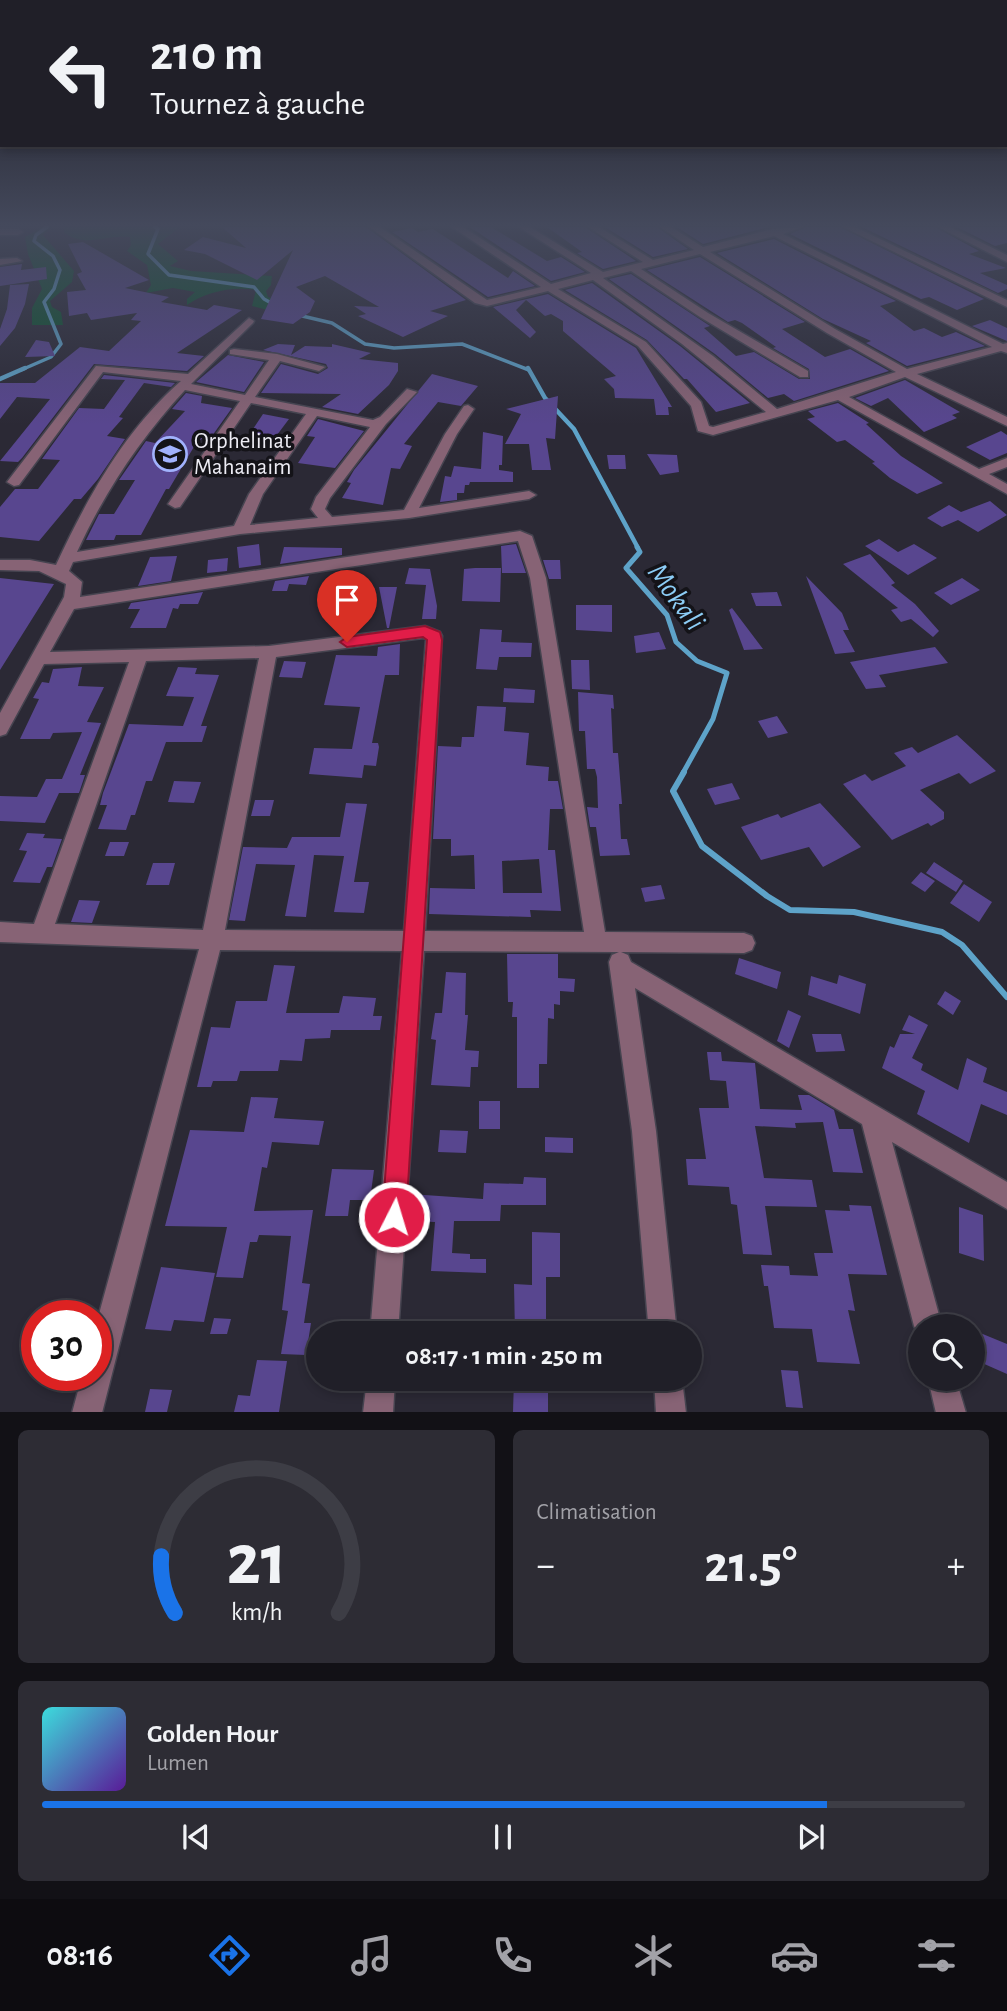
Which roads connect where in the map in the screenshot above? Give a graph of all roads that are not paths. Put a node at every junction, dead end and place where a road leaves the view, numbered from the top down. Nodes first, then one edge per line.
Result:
1 (466, 293) edge
2 (526, 293) edge
3 (557, 293) edge
4 (621, 293) edge
5 (671, 293) edge
6 (771, 293) edge
7 (895, 293) edge
8 (984, 293) edge
9 (1007, 304) edge
10 (249, 321) dead end
11 (1005, 348) edge
12 (234, 352) dead end
13 (277, 357) junction
14 (319, 367) dead end
15 (906, 373) junction
16 (804, 374) dead end
17 (186, 382) junction
18 (411, 392) dead end
19 (839, 396) junction
20 (248, 397) junction
21 (468, 409) dead end
22 (314, 412) junction
23 (775, 414) junction
24 (381, 422) junction
25 (1007, 422) edge
26 (1007, 462) edge
27 (977, 474) junction
28 (13, 482) dead end
29 (1007, 490) edge
30 (529, 495) dead end
31 (175, 504) dead end
32 (409, 514) junction
33 (328, 522) junction
34 (240, 530) junction
35 (64, 564) junction
36 (0, 565) edge
37 (69, 604) junction
38 (269, 652) junction
39 (139, 656) junction
40 (38, 658) junction
41 (0, 729) edge
42 (0, 932) edge
43 (41, 933) junction
44 (212, 940) junction
45 (413, 942) junction
46 (744, 943) dead end
47 (612, 951) junction
48 (872, 1114) junction
49 (1007, 1196) edge
50 (925, 1314) edge
51 (385, 1321) edge
52 (662, 1321) edge
53 (379, 1391) edge
54 (669, 1391) edge
55 (945, 1391) edge
56 (87, 1412) edge
57 (378, 1412) edge
58 (671, 1412) edge
59 (951, 1412) edge

1 - 2 street
3 - 23 street
4 - 23 street
5 - 16 street
6 - 15 street
7 - 11 street
8 - 9 street
10 - 17 street
11 - 15 street
12 - 13 street
13 - 14 street
13 - 20 street
15 - 19 street
15 - 25 street
17 - 20 street
17 - 28 street
17 - 35 street
18 - 24 street
19 - 23 street
19 - 27 street
20 - 22 street
20 - 31 street
21 - 32 street
22 - 24 street
22 - 34 street
24 - 33 street
26 - 27 street
27 - 29 street
30 - 32 street
32 - 33 street
33 - 34 street
34 - 35 street
35 - 36 street
35 - 37 street
37 - 40 street
37 - 47 street
38 - 39 street
38 - 44 street
38 - 45 street
39 - 40 street
39 - 43 street
40 - 41 street
42 - 43 street
43 - 44 street
44 - 45 street
44 - 56 street
45 - 47 street
45 - 51 street
46 - 47 street
47 - 48 street
47 - 52 street
48 - 49 street
48 - 50 street
53 - 57 street
54 - 58 street
55 - 59 street

